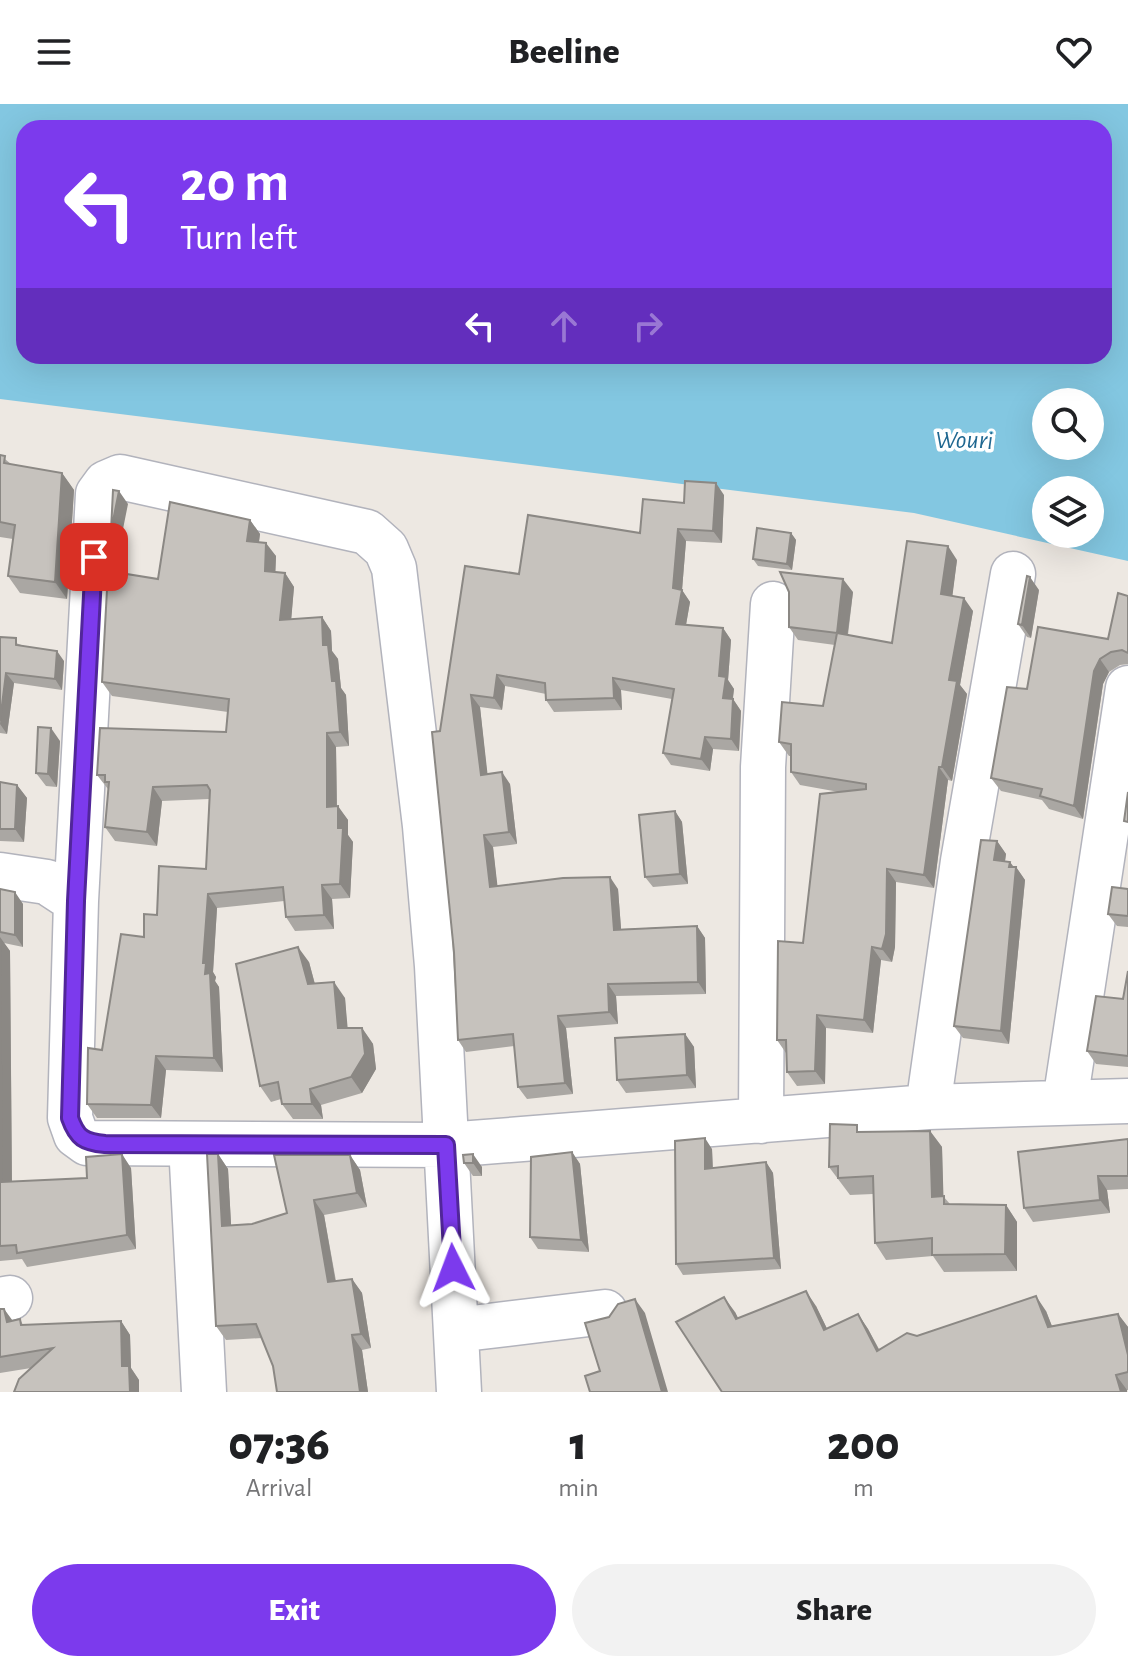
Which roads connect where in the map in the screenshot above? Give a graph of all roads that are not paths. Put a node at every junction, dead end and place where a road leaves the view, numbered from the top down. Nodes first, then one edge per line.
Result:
1 (1013, 574) dead end
2 (773, 604) dead end
3 (1128, 688) edge
4 (0, 875) edge
5 (76, 901) junction
6 (1128, 1101) edge
7 (1065, 1102) junction
8 (928, 1107) junction
9 (761, 1121) junction
10 (191, 1144) junction
11 (446, 1145) junction
12 (605, 1312) dead end
13 (456, 1330) junction
14 (204, 1392) edge
15 (459, 1392) edge

1 - 8 street
2 - 9 street
3 - 7 street
4 - 5 street
5 - 10 street
5 - 11 street
6 - 7 street
7 - 8 street
8 - 9 street
9 - 11 street
10 - 11 street
10 - 14 street
11 - 13 street
12 - 13 street
13 - 15 street

